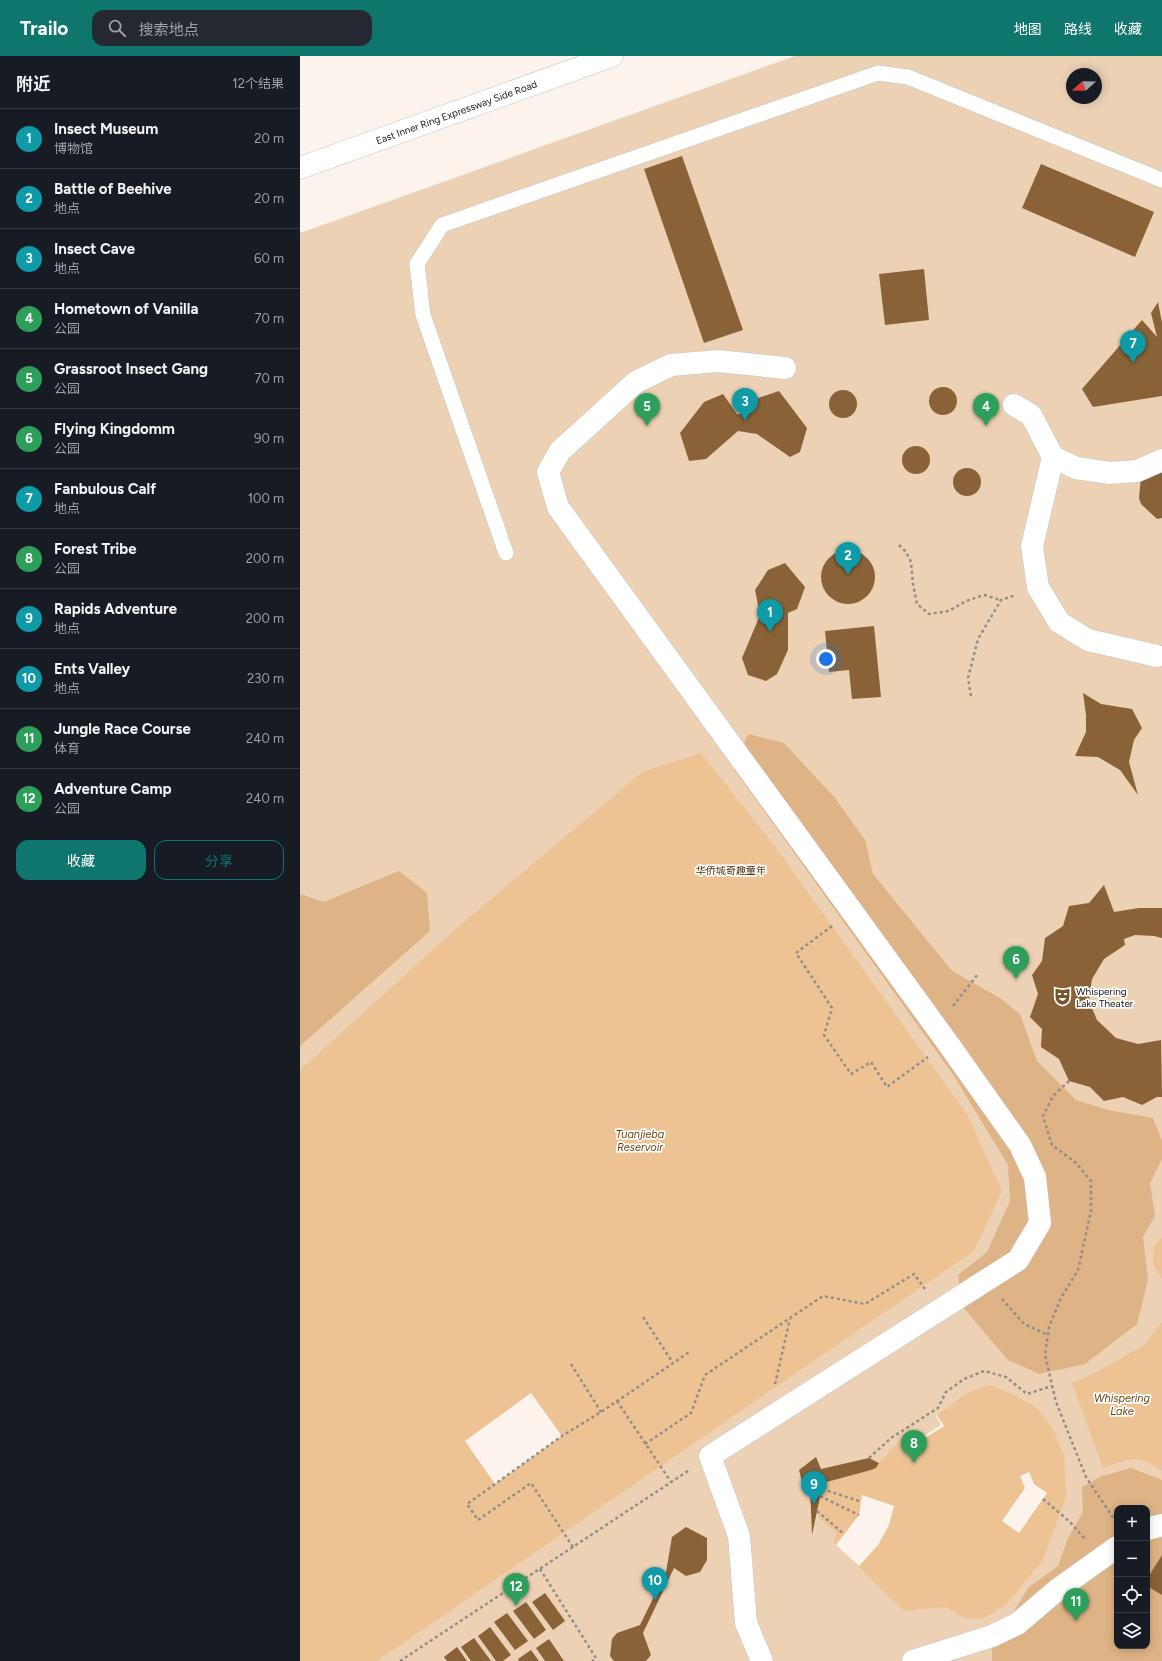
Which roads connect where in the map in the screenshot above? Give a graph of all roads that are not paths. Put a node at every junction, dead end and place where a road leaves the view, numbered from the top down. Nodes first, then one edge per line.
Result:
1 (612, 56) edge
2 (300, 168) edge
3 (1162, 180) edge
4 (785, 368) dead end
5 (1014, 405) dead end
6 (1053, 457) junction
7 (1162, 460) edge
8 (506, 553) dead end
9 (1157, 656) dead end
10 (1162, 1524) edge
11 (1150, 1528) edge
12 (1109, 1552) edge
13 (762, 1661) edge
14 (913, 1661) edge

1 - 2 street, East Inner Ring Expressway Side Road
3 - 8 lane
4 - 13 street
5 - 6 street
6 - 7 street
6 - 9 street
10 - 11 street
12 - 14 street

